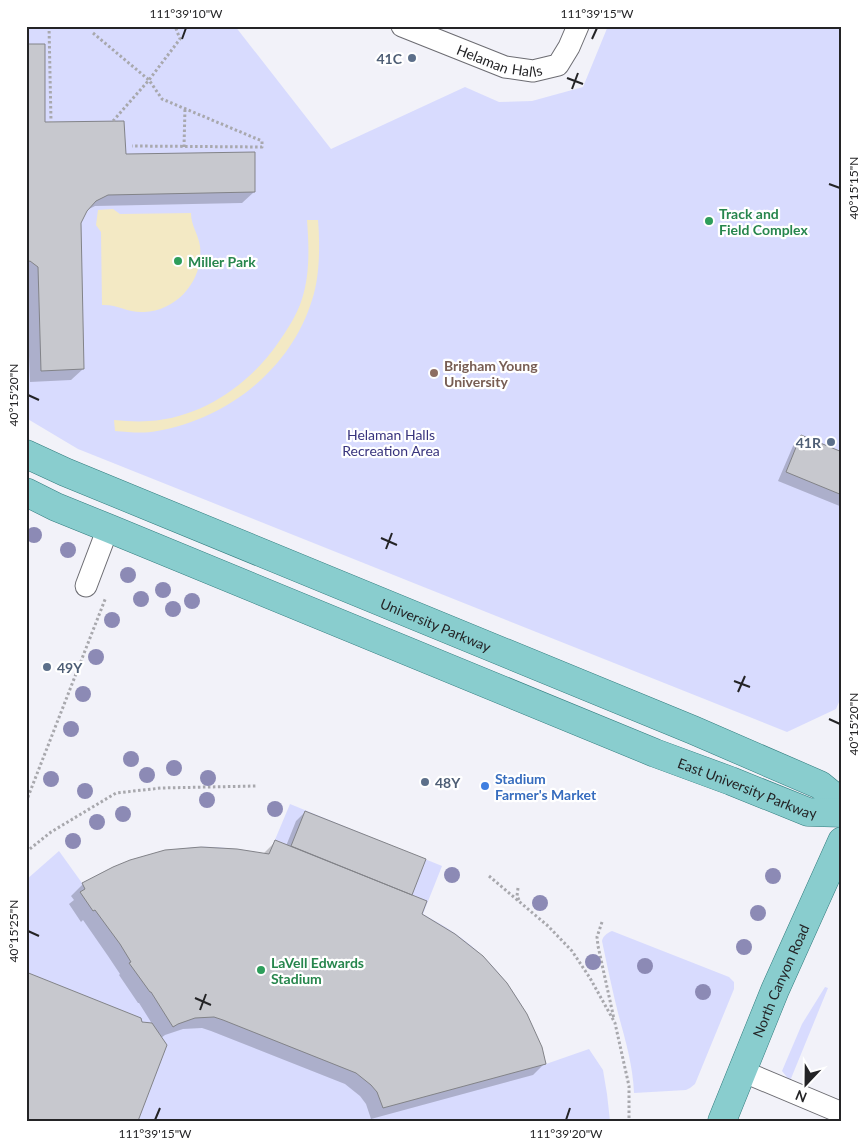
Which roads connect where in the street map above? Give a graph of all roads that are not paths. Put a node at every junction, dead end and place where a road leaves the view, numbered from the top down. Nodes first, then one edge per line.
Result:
1 (402, 26) edge
2 (578, 26) edge
3 (26, 454) edge
4 (26, 492) edge
5 (108, 528) junction
6 (86, 586) dead end
7 (842, 803) edge
8 (842, 813) edge
9 (842, 841) edge
10 (742, 1071) junction
11 (842, 1113) edge
12 (722, 1121) edge

1 - 2 lane, Helaman Halls
3 - 7 main road, University Parkway
4 - 5 main road
5 - 6 lane
5 - 8 main road, East University Parkway
9 - 10 main road, North Canyon Road
10 - 11 lane
10 - 12 main road, North Canyon Road

